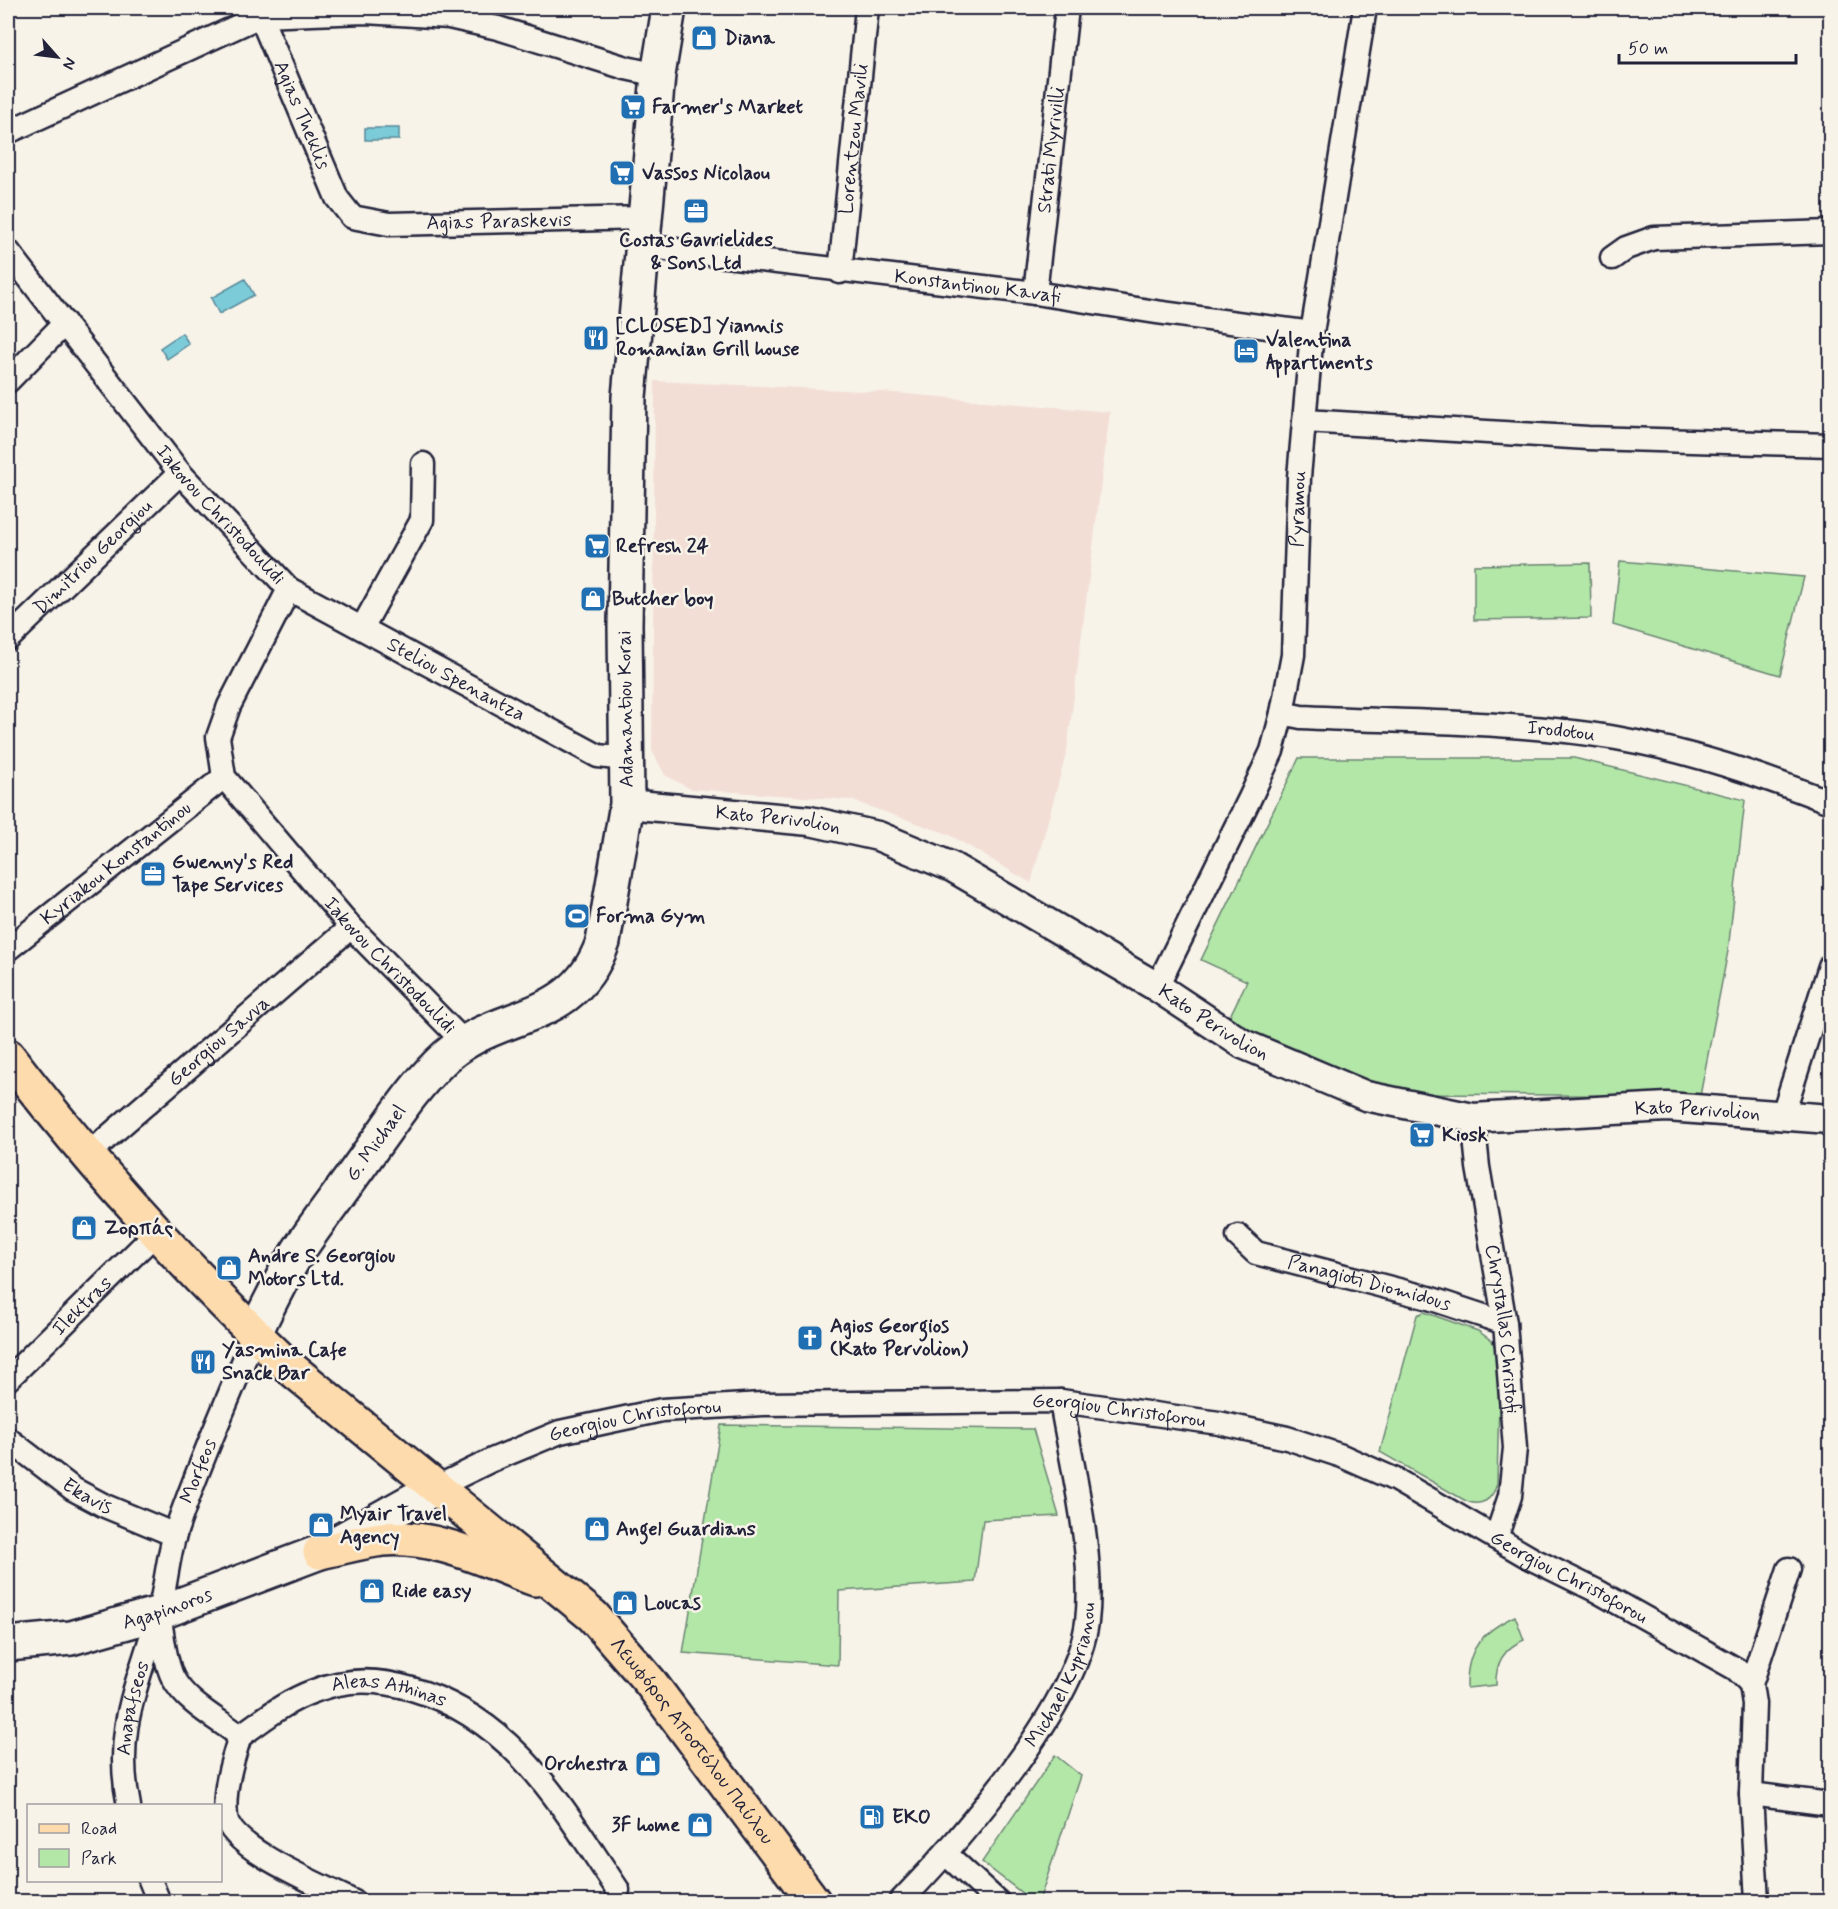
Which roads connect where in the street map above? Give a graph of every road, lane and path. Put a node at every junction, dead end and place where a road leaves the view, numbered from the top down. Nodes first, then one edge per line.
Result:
1 (669, 8) edge
2 (867, 8) edge
3 (1067, 8) edge
4 (1365, 8) edge
5 (259, 12) edge
6 (658, 75) junction
7 (8, 132) edge
8 (352, 218) joint
9 (644, 232) junction
10 (1830, 232) edge
11 (8, 251) edge
12 (1612, 258) dead end
13 (840, 272) junction
14 (1035, 293) junction
15 (65, 323) junction
16 (1312, 333) junction
17 (8, 381) edge
18 (1305, 421) junction
19 (1830, 445) edge
20 (423, 464) dead end
21 (180, 473) junction
22 (289, 590) junction
23 (363, 628) junction
24 (8, 639) edge
25 (1282, 713) junction
26 (626, 759) junction
27 (224, 777) junction
28 (1830, 802) edge
29 (627, 804) junction
30 (351, 927) junction
31 (8, 949) edge
32 (1830, 966) edge
33 (1157, 987) junction
34 (463, 1041) junction
35 (11, 1069) edge
36 (1784, 1114) junction
37 (1473, 1118) junction
38 (1830, 1119) edge
39 (87, 1155) junction
40 (156, 1233) junction
41 (1238, 1236) dead end
42 (1505, 1323) junction
43 (245, 1325) junction
44 (8, 1379) edge
45 (1061, 1401) junction
46 (8, 1439) edge
47 (435, 1488) junction
48 (175, 1535) junction
49 (1496, 1538) junction
50 (320, 1552) junction
51 (1789, 1569) dead end
52 (562, 1589) junction
53 (159, 1613) junction
54 (8, 1644) edge
55 (1751, 1684) junction
56 (240, 1736) junction
57 (1751, 1794) junction
58 (129, 1804) edge
59 (1830, 1804) edge
60 (946, 1854) junction
61 (150, 1882) edge
62 (618, 1890) dead end
63 (159, 1902) edge
64 (354, 1902) edge
65 (814, 1902) edge
66 (900, 1902) edge
67 (998, 1902) edge
68 (1757, 1902) edge

1 - 6 main road, Adamantiou Korai
2 - 13 street, Lorentzou Mavili
3 - 14 street, Strati Myrivilli
4 - 16 street, Pyramou
5 - 6 street
5 - 7 street
5 - 8 street, Agias Theklis
6 - 9 main road, Adamantiou Korai
8 - 9 street, Agias Paraskevis
9 - 13 street, Konstantinou Kavafi
9 - 26 main road, Adamantiou Korai
10 - 12 street
11 - 15 street, Iakovou Christodoulidi
13 - 14 street, Konstantinou Kavafi
14 - 16 street, Konstantinou Kavafi
15 - 17 street
15 - 21 street, Iakovou Christodoulidi
16 - 18 street, Pyramou
18 - 19 street
18 - 25 street, Pyramou
20 - 23 street
21 - 22 street, Iakovou Christodoulidi
21 - 24 street, Dimitriou Georgiou
22 - 23 street, Steliou Spenantza
22 - 27 street, Iakovou Christodoulidi
23 - 26 street, Steliou Spenantza
25 - 28 street, Irodotou
25 - 33 street, Pyramou
26 - 29 main road, Adamantiou Korai
27 - 30 street, Iakovou Christodoulidi
27 - 31 street, Kyriakou Konstantinou
29 - 33 street, Kato Perivolion
29 - 34 main road, Adamantiou Korai
30 - 34 street, Iakovou Christodoulidi
30 - 39 street, Georgiou Savva
32 - 36 street
33 - 37 street, Kato Perivolion
34 - 43 main road, G. Michael
35 - 39 main road
36 - 37 street, Kato Perivolion
36 - 38 street, Kato Perivolion
37 - 42 street, Chrystallas Christofi
39 - 40 main road
40 - 43 main road
40 - 44 street, Ilektras
41 - 42 street, Panagioti Diomidous
42 - 49 street, Chrystallas Christofi
43 - 47 main road
43 - 48 street, Morfeos
45 - 47 street, Georgiou Christoforou
45 - 49 street, Georgiou Christoforou
45 - 60 street, Michael Kyprianou
46 - 48 street, Ekavis
47 - 50 main road, Agapinoros
47 - 52 main road, Λεωφόρος Αποστόλου Παύλου
48 - 53 street, Morfeos
49 - 55 street, Georgiou Christoforou
50 - 52 main road
50 - 53 main road, Agapinoros
51 - 55 street
52 - 65 main road, Λεωφόρος Αποστόλου Παύλου
53 - 54 main road, Agapinoros
53 - 56 street
53 - 58 street, Anapafseos
55 - 57 street
56 - 62 street, Aleas Athinas
56 - 64 street
57 - 59 street
57 - 68 street
60 - 66 street, Michael Kyprianou
60 - 67 street
61 - 63 street

